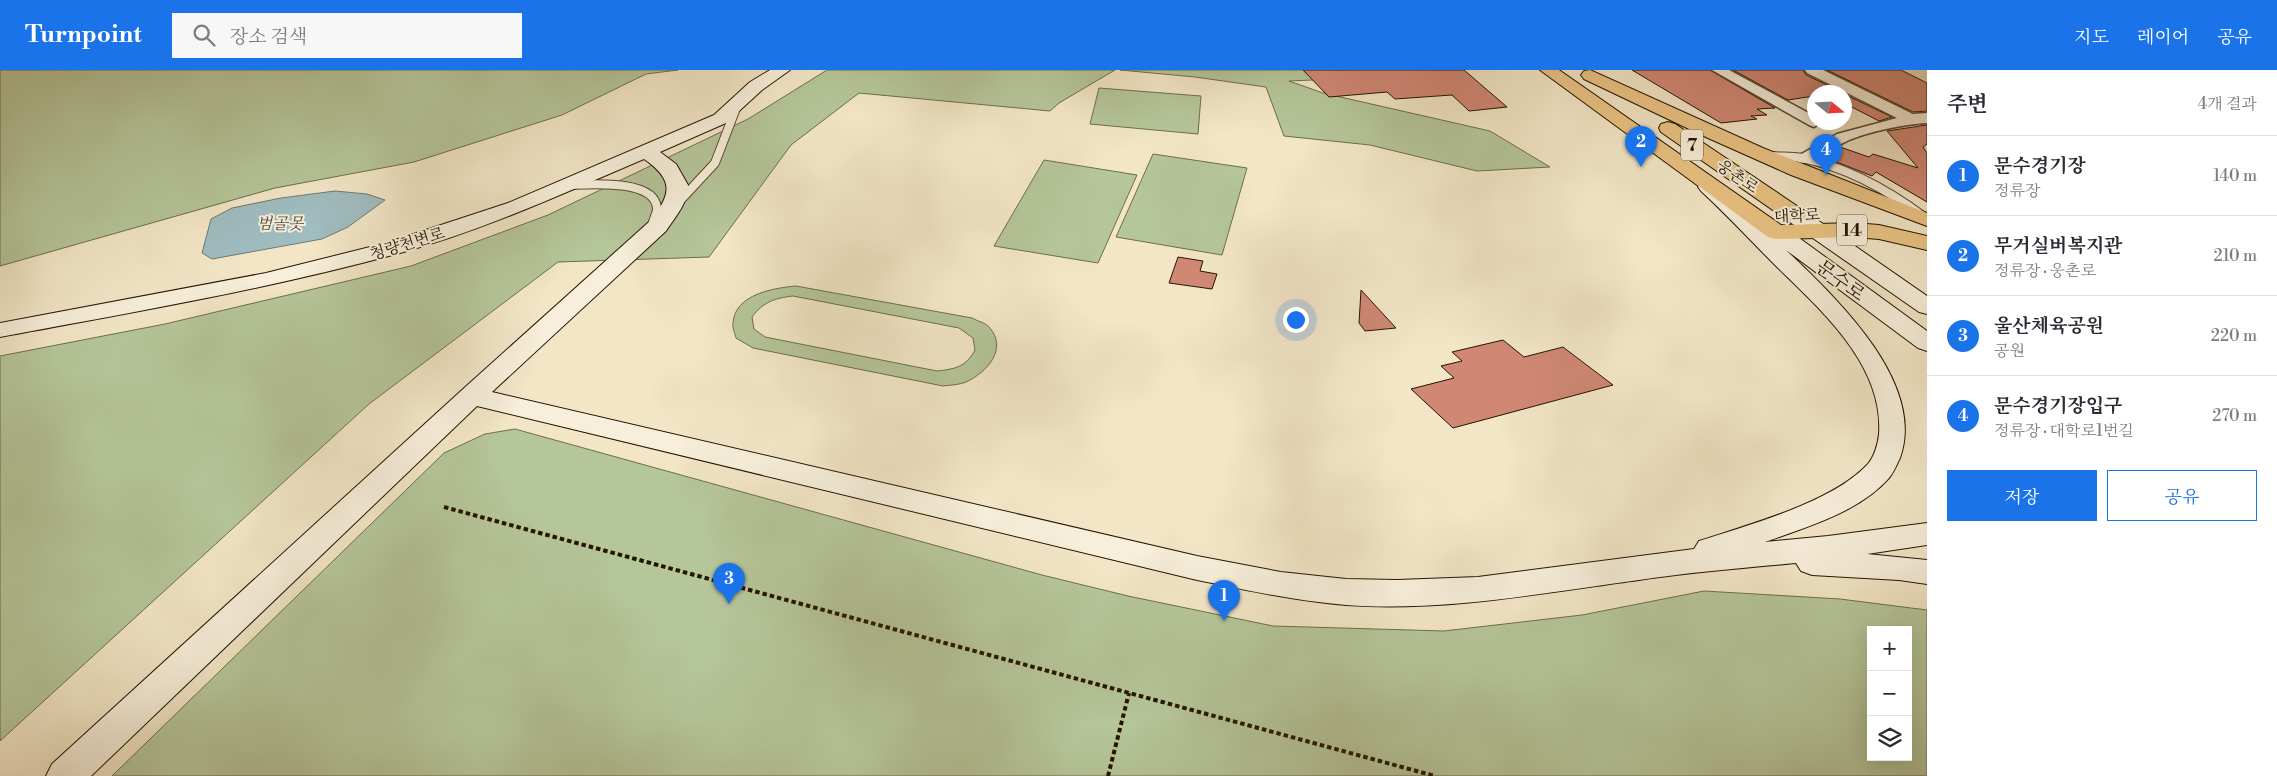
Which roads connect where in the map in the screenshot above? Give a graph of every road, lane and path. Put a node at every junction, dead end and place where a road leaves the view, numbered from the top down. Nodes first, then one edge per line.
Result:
1 (782, 70) edge
2 (1548, 70) edge
3 (1719, 70) edge
4 (1812, 70) edge
5 (1586, 73) edge
6 (738, 103) junction
7 (1807, 118) edge
8 (1919, 118) edge
9 (1829, 130) edge
10 (1842, 137) junction
11 (647, 152) junction
12 (1759, 155) junction
13 (1804, 159) junction
14 (565, 186) junction
15 (670, 212) junction
16 (1795, 215) junction
17 (1927, 219) edge
18 (1752, 222) junction
19 (1816, 230) junction
20 (1927, 230) edge
21 (1776, 232) junction
22 (640, 243) junction
23 (1927, 243) edge
24 (1927, 307) edge
25 (0, 330) edge
26 (1927, 343) edge
27 (472, 396) junction
28 (444, 507) dead end
29 (1927, 516) edge
30 (1927, 534) edge
31 (1663, 564) junction
32 (1927, 572) edge
33 (1130, 693) junction
34 (65, 776) edge
35 (1108, 776) edge
36 (1435, 776) edge

1 - 6 main road, 청량천변로
2 - 18 main road, 웅촌로
3 - 7 street
4 - 8 street
5 - 12 main road
5 - 16 main road, 웅촌로 / 7
6 - 11 main road, 청량천변로
6 - 15 lane
8 - 10 street
9 - 10 street
10 - 13 street
11 - 14 main road, 청량천변로
11 - 15 main road
12 - 13 lane
12 - 17 main road
13 - 17 lane
14 - 22 lane
14 - 25 main road, 청량천변로
15 - 22 main road
16 - 18 main road, 대학로
16 - 19 main road, 문수로
16 - 20 main road, 대학로
18 - 21 main road, 문수로
18 - 31 main road
19 - 21 main road, 대학로 / 14
19 - 23 main road, 대학로 / 14
19 - 24 main road, 문수로
21 - 26 main road, 문수로
22 - 27 main road
27 - 31 main road
27 - 34 main road
28 - 33 path
29 - 31 main road
30 - 31 main road
31 - 32 main road
33 - 35 path
33 - 36 path

